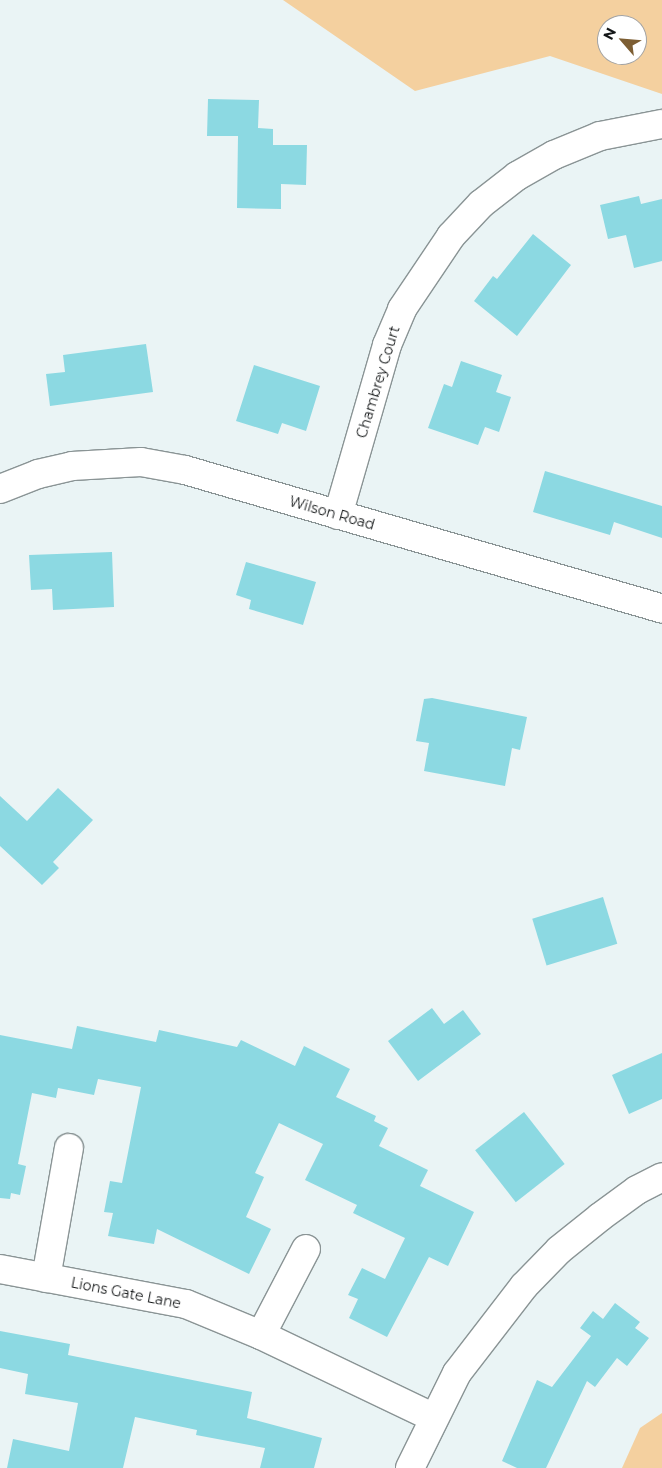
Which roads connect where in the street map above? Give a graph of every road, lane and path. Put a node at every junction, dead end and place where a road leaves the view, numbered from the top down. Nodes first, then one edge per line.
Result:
1 (662, 124) edge
2 (0, 489) edge
3 (338, 515) junction
4 (662, 609) edge
5 (69, 1148) dead end
6 (662, 1177) edge
7 (306, 1249) dead end
8 (0, 1269) edge
9 (46, 1278) junction
10 (261, 1335) junction
11 (434, 1418) junction
12 (410, 1468) edge

1 - 3 street, Chambrey Court
2 - 3 street, Wilson Road
3 - 4 street, Wilson Road
5 - 9 street
6 - 11 street
7 - 10 street
8 - 9 street, Lions Gate Lane
9 - 10 street, Lions Gate Lane
10 - 11 street, Lions Gate Lane
11 - 12 street

